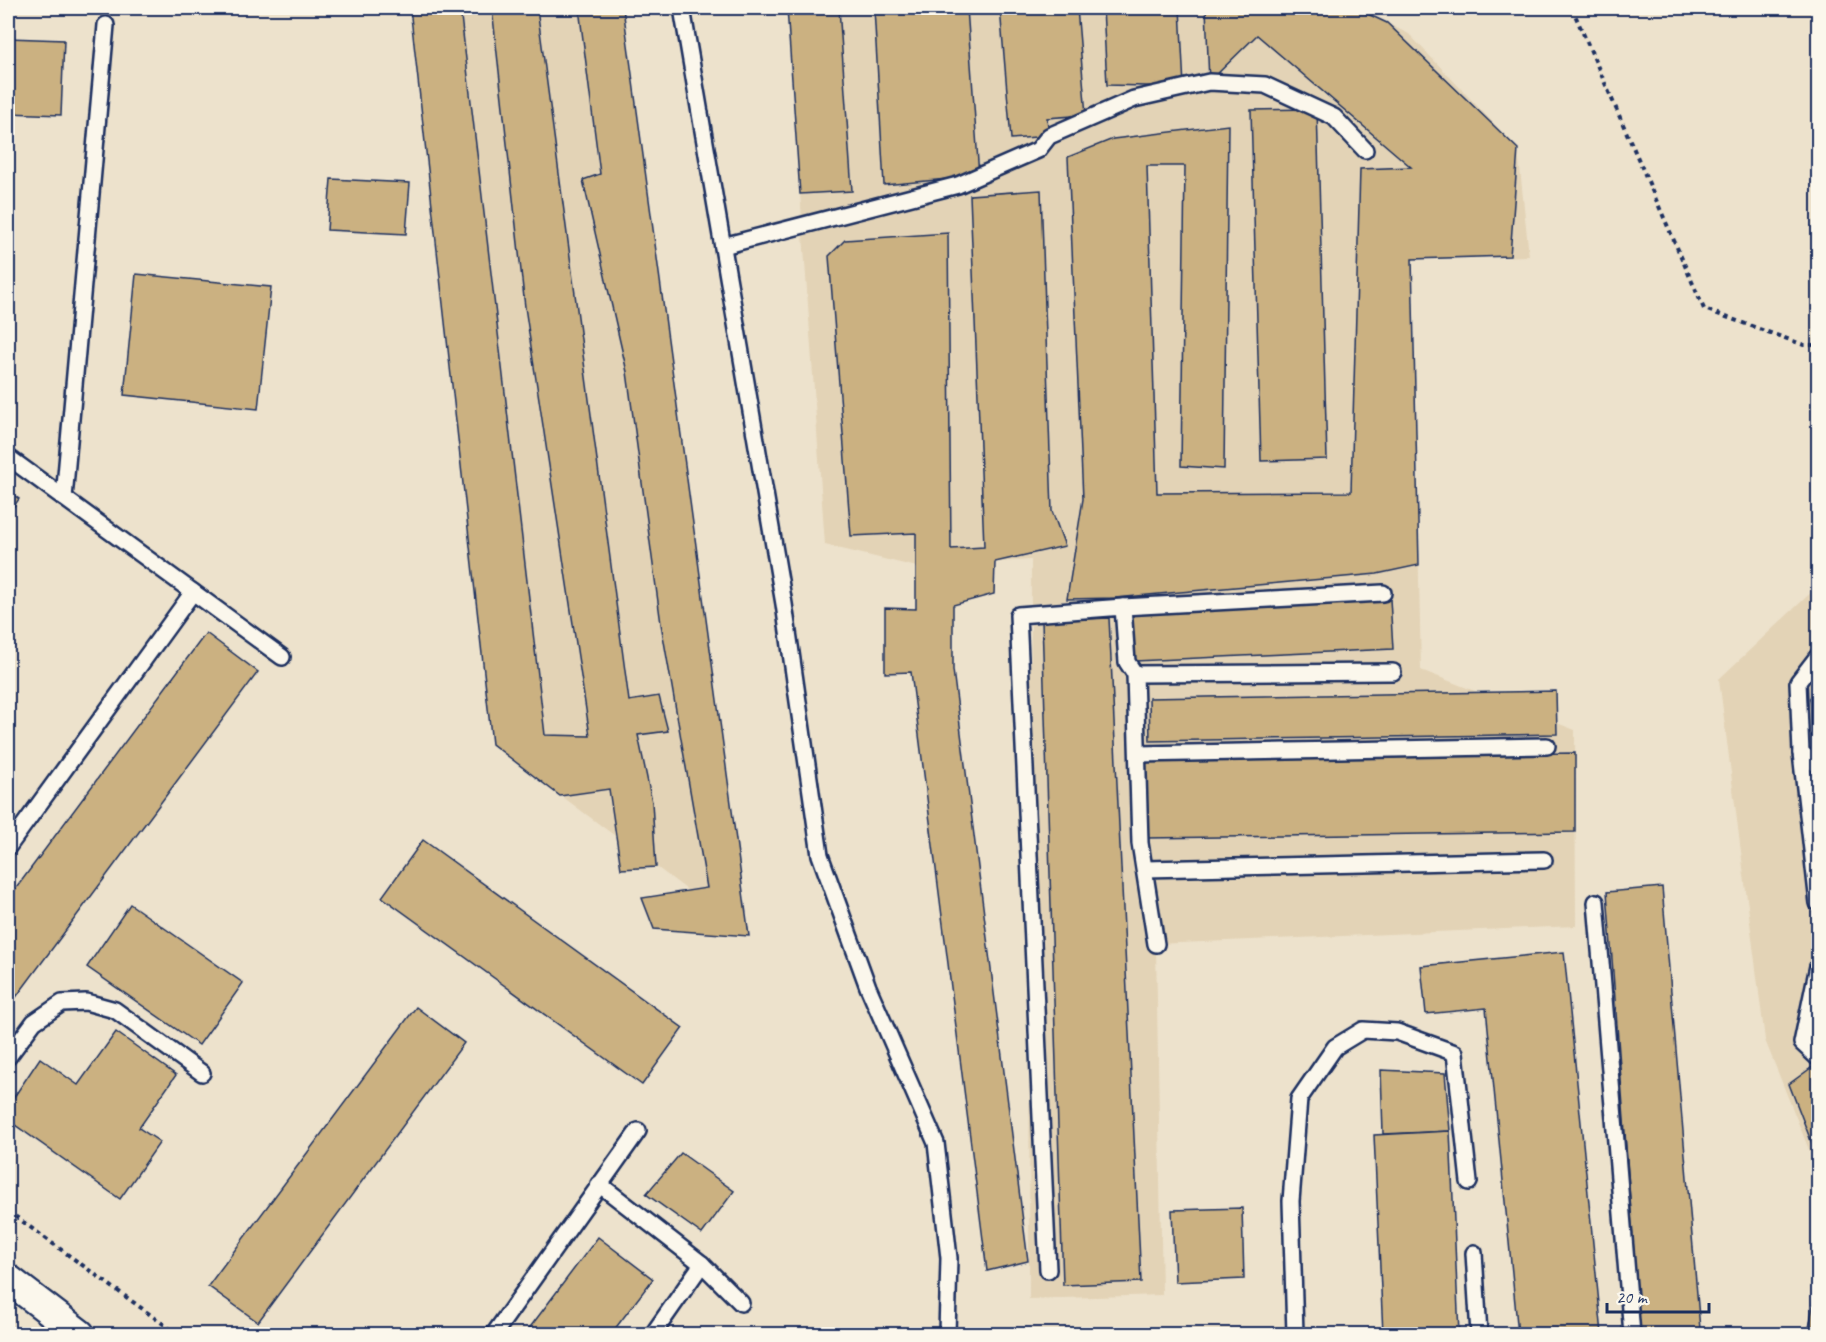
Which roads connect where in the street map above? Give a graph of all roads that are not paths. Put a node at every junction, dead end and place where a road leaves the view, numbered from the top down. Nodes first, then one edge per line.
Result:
1 (682, 8) edge
2 (106, 25) dead end
3 (1365, 150) dead end
4 (723, 246) junction
5 (8, 457) edge
6 (64, 498) junction
7 (193, 592) junction
8 (1383, 593) dead end
9 (1123, 607) junction
10 (1818, 656) edge
11 (282, 657) dead end
12 (1393, 672) dead end
13 (1136, 674) junction
14 (1547, 746) dead end
15 (1801, 753) junction
16 (1138, 754) junction
17 (1818, 765) edge
18 (8, 846) edge
19 (1544, 860) dead end
20 (1145, 869) junction
21 (1596, 902) dead end
22 (1818, 903) edge
23 (1156, 944) dead end
24 (1818, 966) edge
25 (8, 1057) edge
26 (1818, 1058) edge
27 (202, 1073) dead end
28 (638, 1131) dead end
29 (1469, 1182) dead end
30 (599, 1184) junction
31 (1474, 1253) dead end
32 (702, 1264) junction
33 (1048, 1270) dead end
34 (8, 1279) edge
35 (741, 1303) dead end
36 (80, 1335) edge
37 (494, 1335) edge
38 (653, 1335) edge
39 (947, 1335) edge
40 (1295, 1335) edge
41 (1479, 1335) edge
42 (1632, 1335) edge

1 - 4 lane
2 - 6 lane
3 - 4 lane
4 - 39 lane
5 - 6 lane
6 - 7 lane
7 - 11 lane
7 - 18 lane
8 - 9 lane
9 - 13 lane
9 - 33 lane
10 - 15 lane
12 - 13 lane
13 - 16 lane
14 - 16 lane
15 - 17 lane
15 - 22 lane
16 - 20 lane
19 - 20 lane
20 - 23 lane
21 - 42 lane
24 - 26 lane
25 - 27 lane
28 - 30 lane
29 - 40 lane
30 - 32 lane
30 - 37 lane
31 - 41 lane
32 - 35 lane
32 - 38 lane
34 - 36 street

